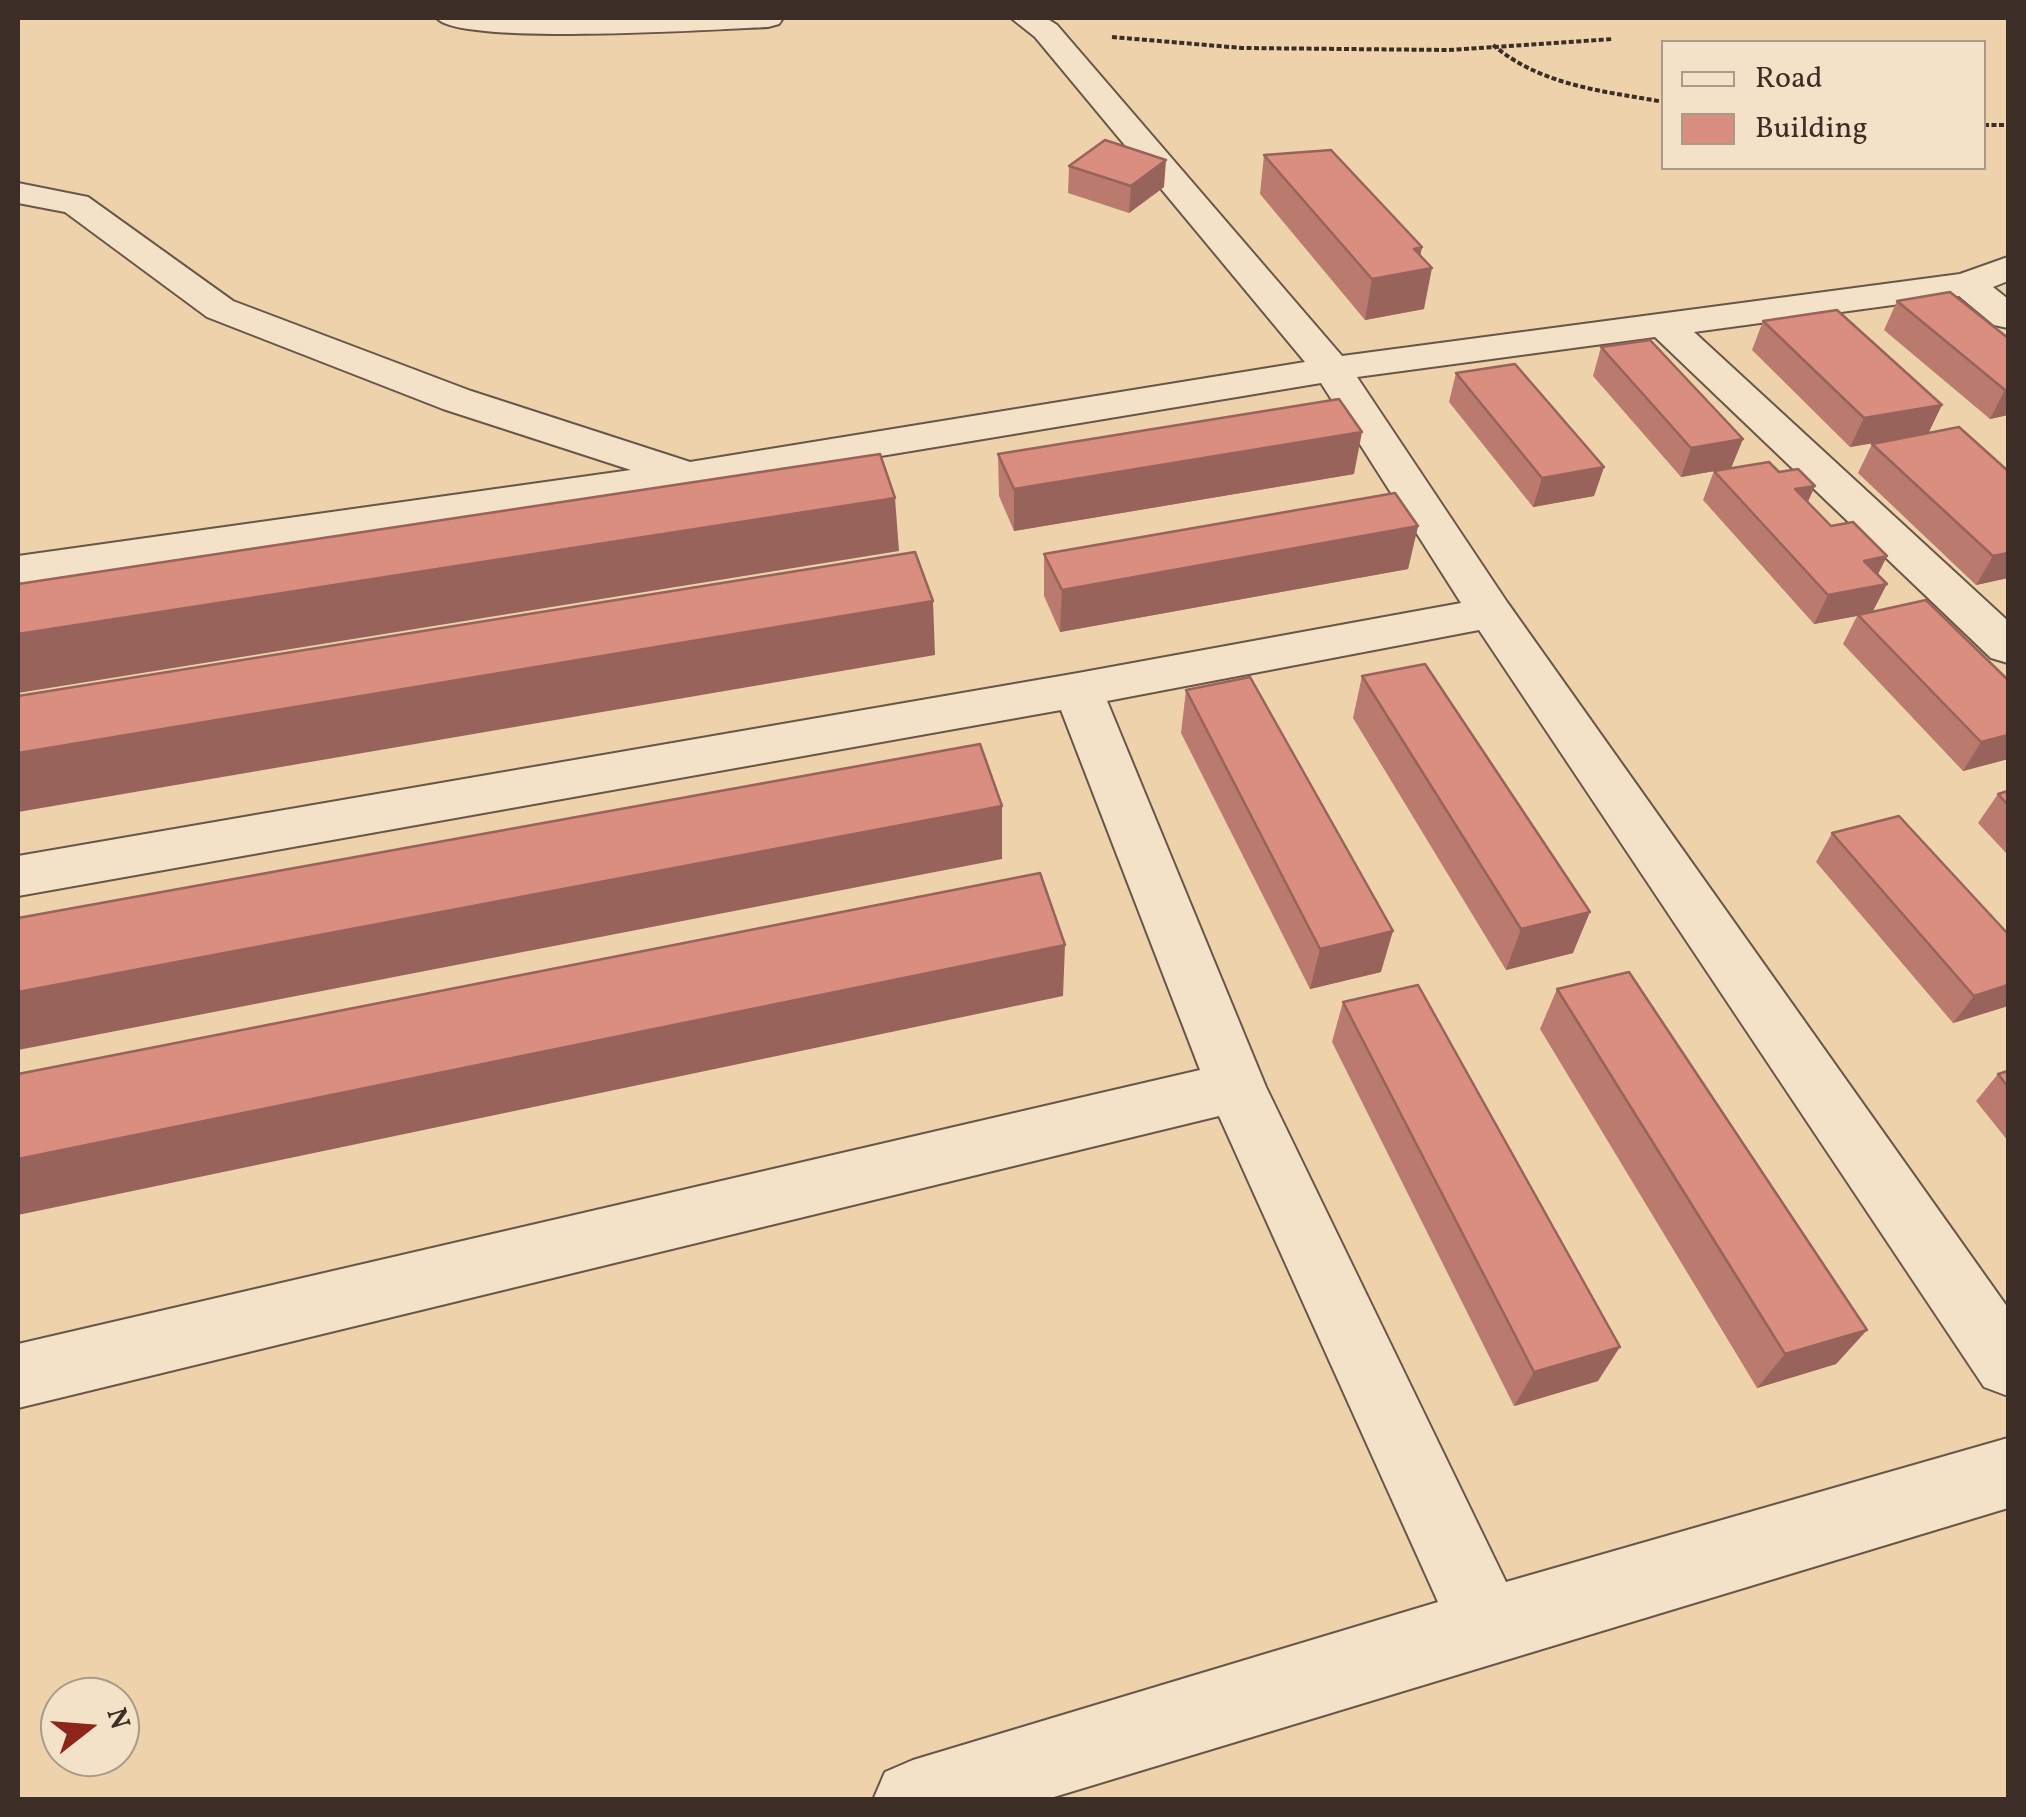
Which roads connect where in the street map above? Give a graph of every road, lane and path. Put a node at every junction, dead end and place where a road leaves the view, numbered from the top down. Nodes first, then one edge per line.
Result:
1 (452, 18) edge
2 (768, 18) edge
3 (1036, 24) edge
4 (1613, 39) dead end
5 (1492, 44) junction
6 (1661, 101) edge
7 (18, 193) edge
8 (2008, 268) edge
9 (1968, 284) junction
10 (2008, 317) edge
11 (1666, 327) junction
12 (1332, 369) junction
13 (688, 475) junction
14 (18, 570) edge
15 (1491, 612) junction
16 (2008, 647) edge
17 (1078, 690) junction
18 (18, 876) edge
19 (1236, 1087) junction
20 (2008, 1364) edge
21 (18, 1376) edge
22 (2008, 1472) edge
23 (1486, 1625) junction
24 (913, 1800) edge

1 - 2 street
3 - 5 path
3 - 12 street
4 - 5 path
5 - 6 path
7 - 13 street
8 - 9 street
9 - 10 street
9 - 11 street
11 - 12 street
11 - 16 street
12 - 13 street
12 - 15 street
13 - 14 street
15 - 17 street
15 - 20 street
17 - 18 street
17 - 19 street
19 - 21 street
19 - 23 street
22 - 23 street
23 - 24 street

